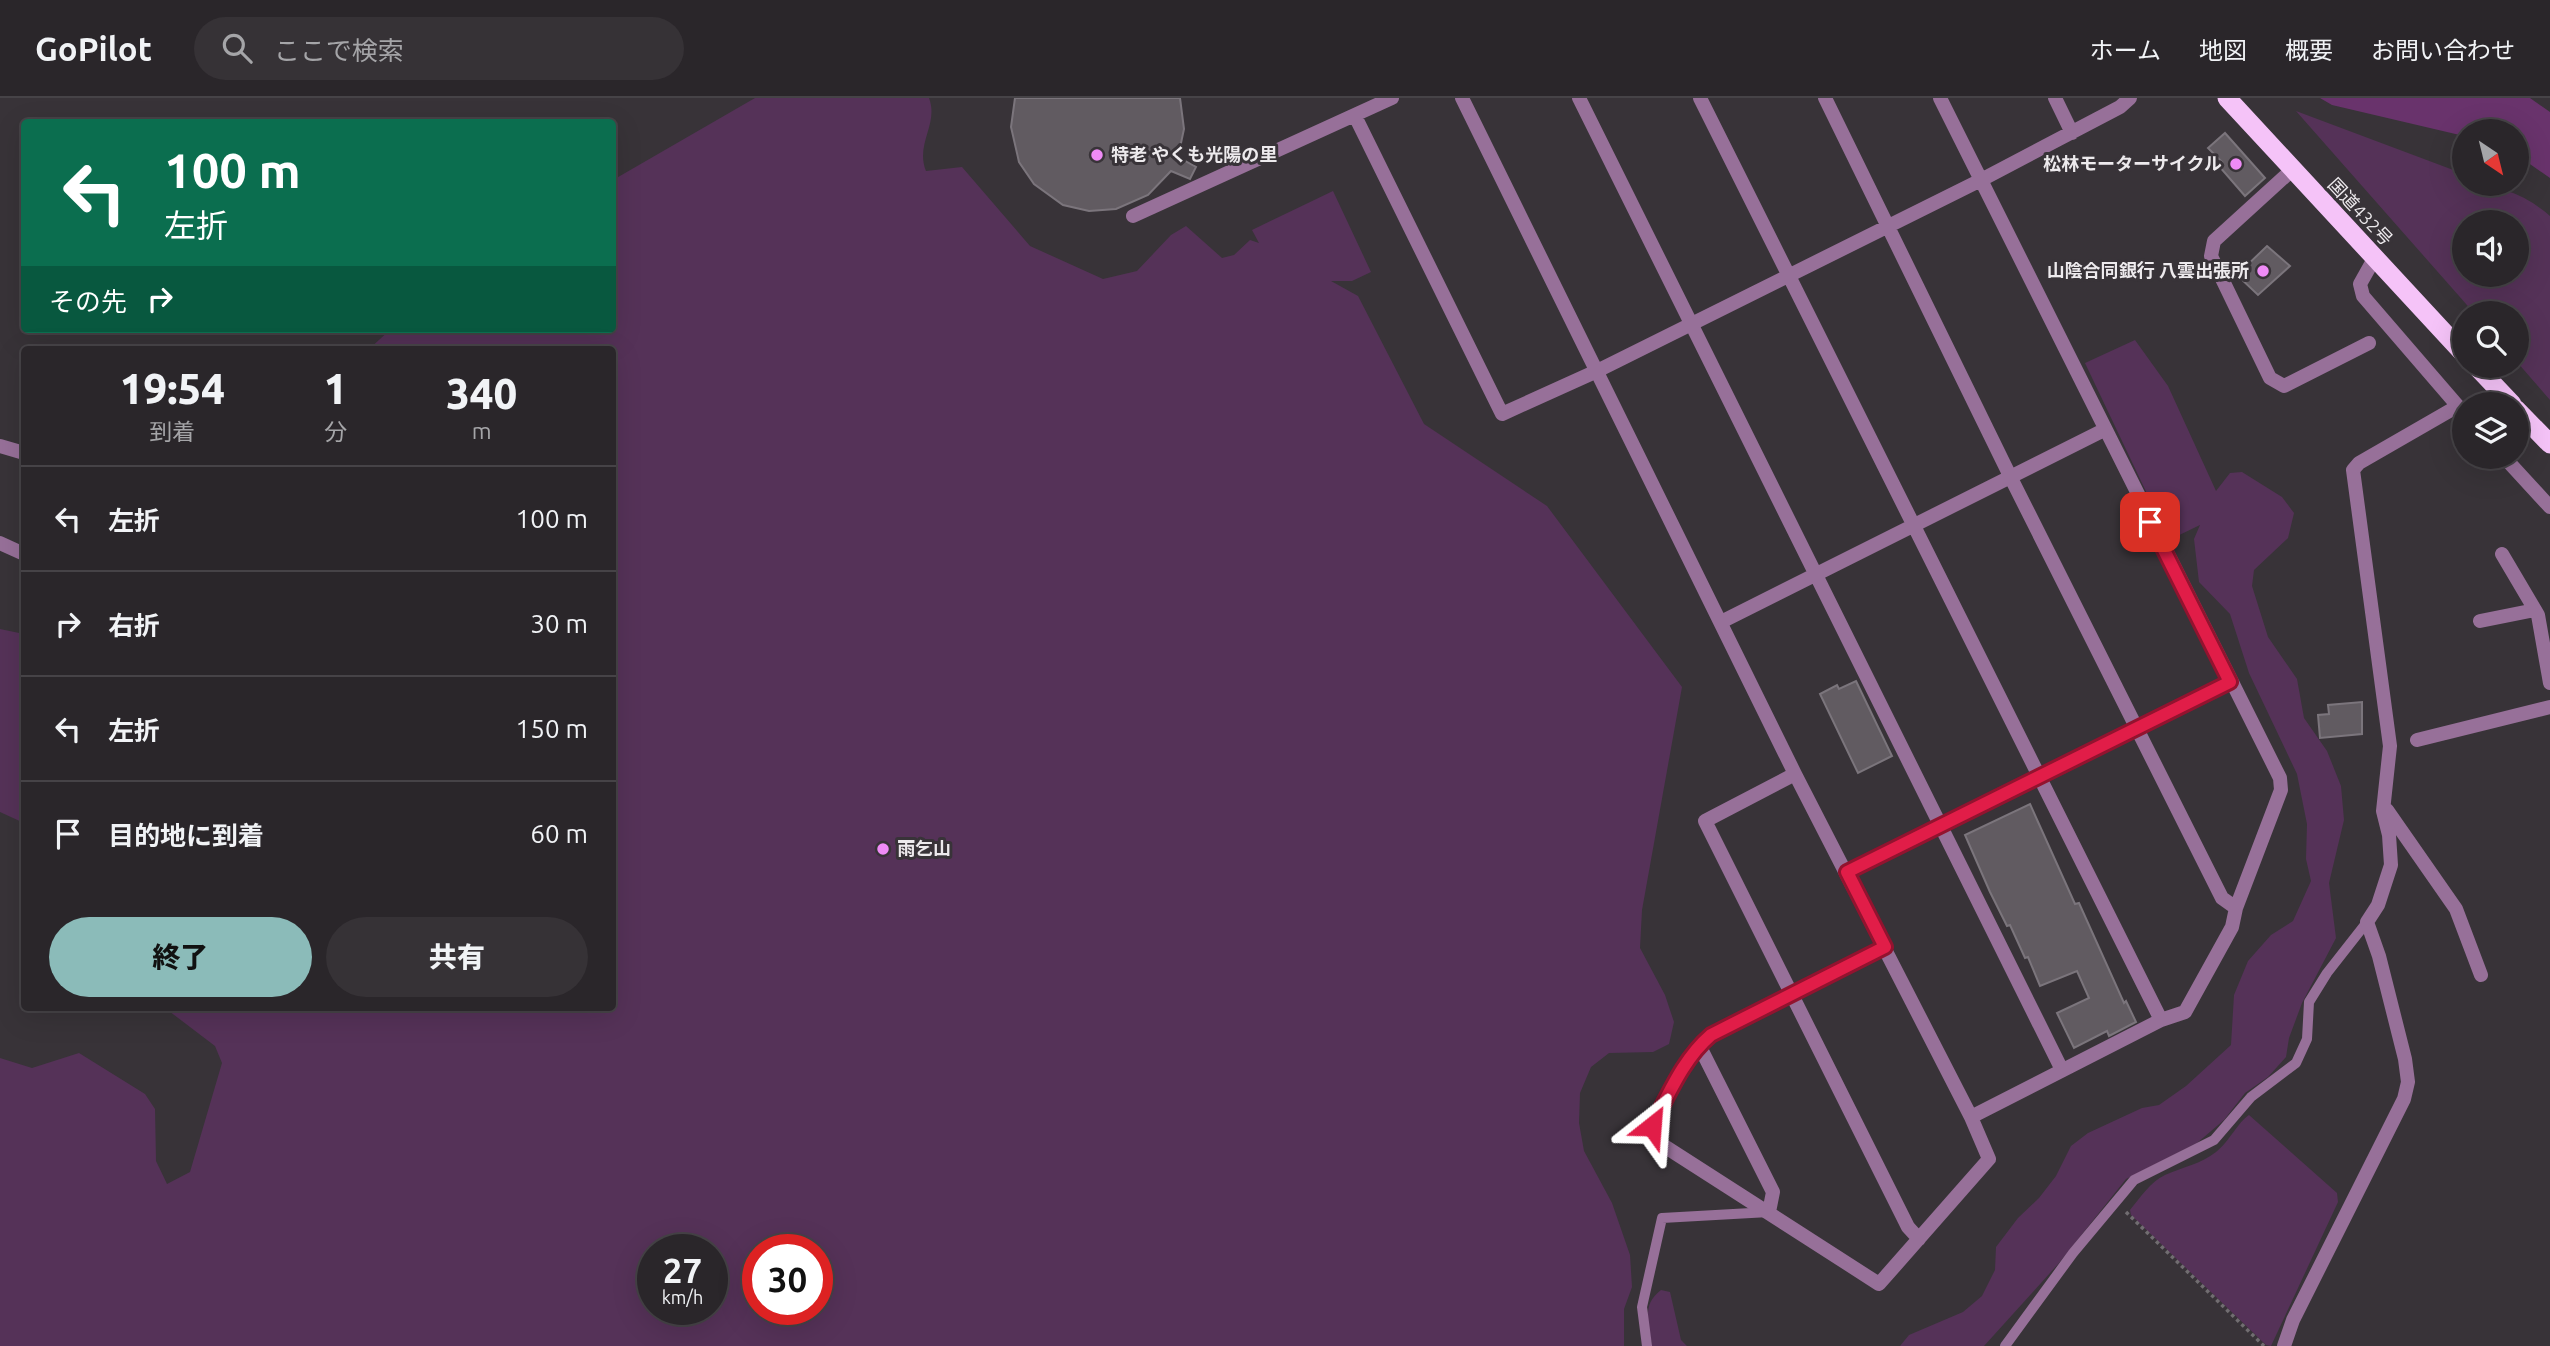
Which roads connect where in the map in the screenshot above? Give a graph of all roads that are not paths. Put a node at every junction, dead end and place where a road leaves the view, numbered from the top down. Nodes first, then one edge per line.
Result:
1 (1392, 98) edge
2 (1462, 98) edge
3 (1579, 98) edge
4 (1700, 98) edge
5 (1825, 98) edge
6 (1940, 98) edge
7 (2055, 98) edge
8 (2227, 98) edge
9 (2121, 101) edge
10 (1355, 116) junction
11 (2073, 133) junction
12 (2292, 170) junction
13 (1981, 180) junction
14 (1133, 216) dead end
15 (1889, 225) junction
16 (2374, 258) junction
17 (1788, 275) junction
18 (1692, 323) junction
19 (2452, 341) edge
20 (2369, 343) dead end
21 (1597, 371) junction
22 (2487, 378) edge
23 (2501, 392) edge
24 (2452, 400) edge
25 (2452, 415) edge
26 (2529, 422) edge
27 (2104, 430) junction
28 (2550, 444) edge
29 (0, 446) edge
30 (21, 452) edge
31 (2515, 469) edge
32 (2011, 478) junction
33 (2550, 507) edge
34 (1914, 526) junction
35 (0, 543) edge
36 (21, 553) edge
37 (2502, 554) dead end
38 (1816, 575) junction
39 (2535, 610) junction
40 (2480, 621) dead end
41 (1721, 622) junction
42 (2230, 682) junction
43 (2550, 683) edge
44 (2550, 707) edge
45 (2136, 728) junction
46 (2417, 740) dead end
47 (1795, 774) junction
48 (2037, 776) junction
49 (2384, 806) junction
50 (1941, 826) junction
51 (1847, 872) junction
52 (2236, 908) junction
53 (2367, 922) junction
54 (1885, 947) junction
55 (2481, 975) dead end
56 (1790, 993) junction
57 (2161, 1020) junction
58 (1699, 1045) junction
59 (2063, 1070) junction
60 (1971, 1117) junction
61 (1769, 1212) junction
62 (1919, 1240) junction
63 (1647, 1346) edge
64 (2005, 1346) edge
65 (2284, 1346) edge

1 - 10 street
2 - 21 street
3 - 18 street
4 - 17 street
5 - 15 street
6 - 13 street
7 - 11 street
8 - 12 highway, 国道432号
9 - 11 street
10 - 14 street
10 - 21 street
11 - 13 street
12 - 16 highway, 国道432号
12 - 20 street
13 - 15 street
13 - 27 street
15 - 17 street
15 - 32 street
16 - 19 highway, 国道432号
16 - 24 street
17 - 18 street
17 - 34 street
18 - 21 street
18 - 38 street
21 - 41 street
22 - 23 highway
25 - 49 street
26 - 28 highway
27 - 32 street
27 - 42 street
29 - 30 street
31 - 33 street
32 - 34 street
32 - 45 street
34 - 38 street
34 - 48 street
35 - 36 street
37 - 39 street
38 - 41 street
38 - 50 street
39 - 40 street
39 - 43 street
41 - 47 street
42 - 45 street
42 - 52 street
44 - 46 street
45 - 48 street
45 - 52 street
47 - 51 street
47 - 56 street
48 - 50 street
48 - 57 street
49 - 53 street
49 - 55 street
50 - 51 street
50 - 59 street
51 - 54 street
52 - 57 street
53 - 64 lane
53 - 65 street
54 - 56 street
54 - 60 street
56 - 58 street
56 - 62 street
57 - 59 street
58 - 61 street
58 - 61 street
59 - 60 street
60 - 62 street
61 - 62 street
61 - 63 lane

